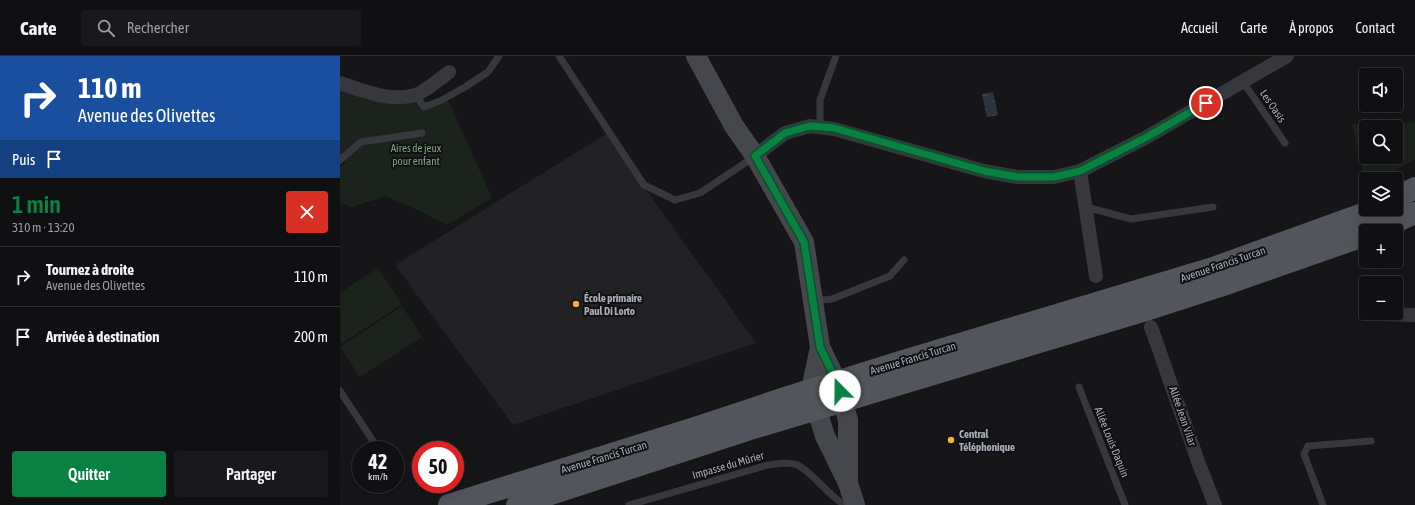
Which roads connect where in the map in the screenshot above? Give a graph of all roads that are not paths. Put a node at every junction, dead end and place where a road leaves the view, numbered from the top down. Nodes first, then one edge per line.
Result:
1 (499, 56) edge
2 (559, 56) edge
3 (696, 56) edge
4 (836, 56) edge
5 (1287, 56) edge
6 (449, 72) dead end
7 (1243, 82) junction
8 (340, 83) edge
9 (416, 95) junction
10 (820, 127) junction
11 (422, 133) dead end
12 (1285, 144) dead end
13 (755, 156) junction
14 (340, 160) edge
15 (1080, 171) junction
16 (1415, 188) edge
17 (1403, 194) edge
18 (1086, 207) junction
19 (1213, 207) dead end
20 (1415, 213) edge
21 (1359, 215) edge
22 (1391, 224) edge
23 (1359, 237) edge
24 (904, 260) dead end
25 (1096, 276) dead end
26 (813, 301) junction
27 (1403, 315) edge
28 (1415, 315) edge
29 (1152, 327) dead end
30 (820, 347) junction
31 (1079, 387) dead end
32 (340, 391) edge
33 (840, 391) junction
34 (814, 400) junction
35 (373, 441) edge
36 (1372, 441) dead end
37 (848, 483) junction
38 (449, 505) edge
39 (517, 505) edge
40 (629, 505) edge
41 (845, 505) edge
42 (855, 505) edge
43 (1125, 505) edge
44 (1215, 505) edge
45 (1323, 505) edge

1 - 9 lane
2 - 13 lane
3 - 13 street
4 - 10 lane
5 - 7 street
6 - 9 street
7 - 12 lane, Les Oasis
7 - 15 street
8 - 9 street
10 - 13 street
10 - 15 street
11 - 14 lane
13 - 26 street
15 - 18 street
16 - 17 main road
18 - 19 lane
18 - 25 street
20 - 22 main road
21 - 33 main road, Avenue Francis Turcan
23 - 33 main road, Avenue Francis Turcan
24 - 26 lane
26 - 30 street
27 - 28 street
29 - 44 street, Allée Jean Vilar
30 - 33 street
30 - 34 street
31 - 43 lane, Allée Louis Daquin
32 - 35 lane
33 - 34 main road, Avenue Francis Turcan
33 - 37 street
34 - 37 street
34 - 38 main road, Avenue Francis Turcan
34 - 39 main road, Avenue Francis Turcan
36 - 45 lane
37 - 42 street
40 - 41 lane, Impasse du Mûrier

